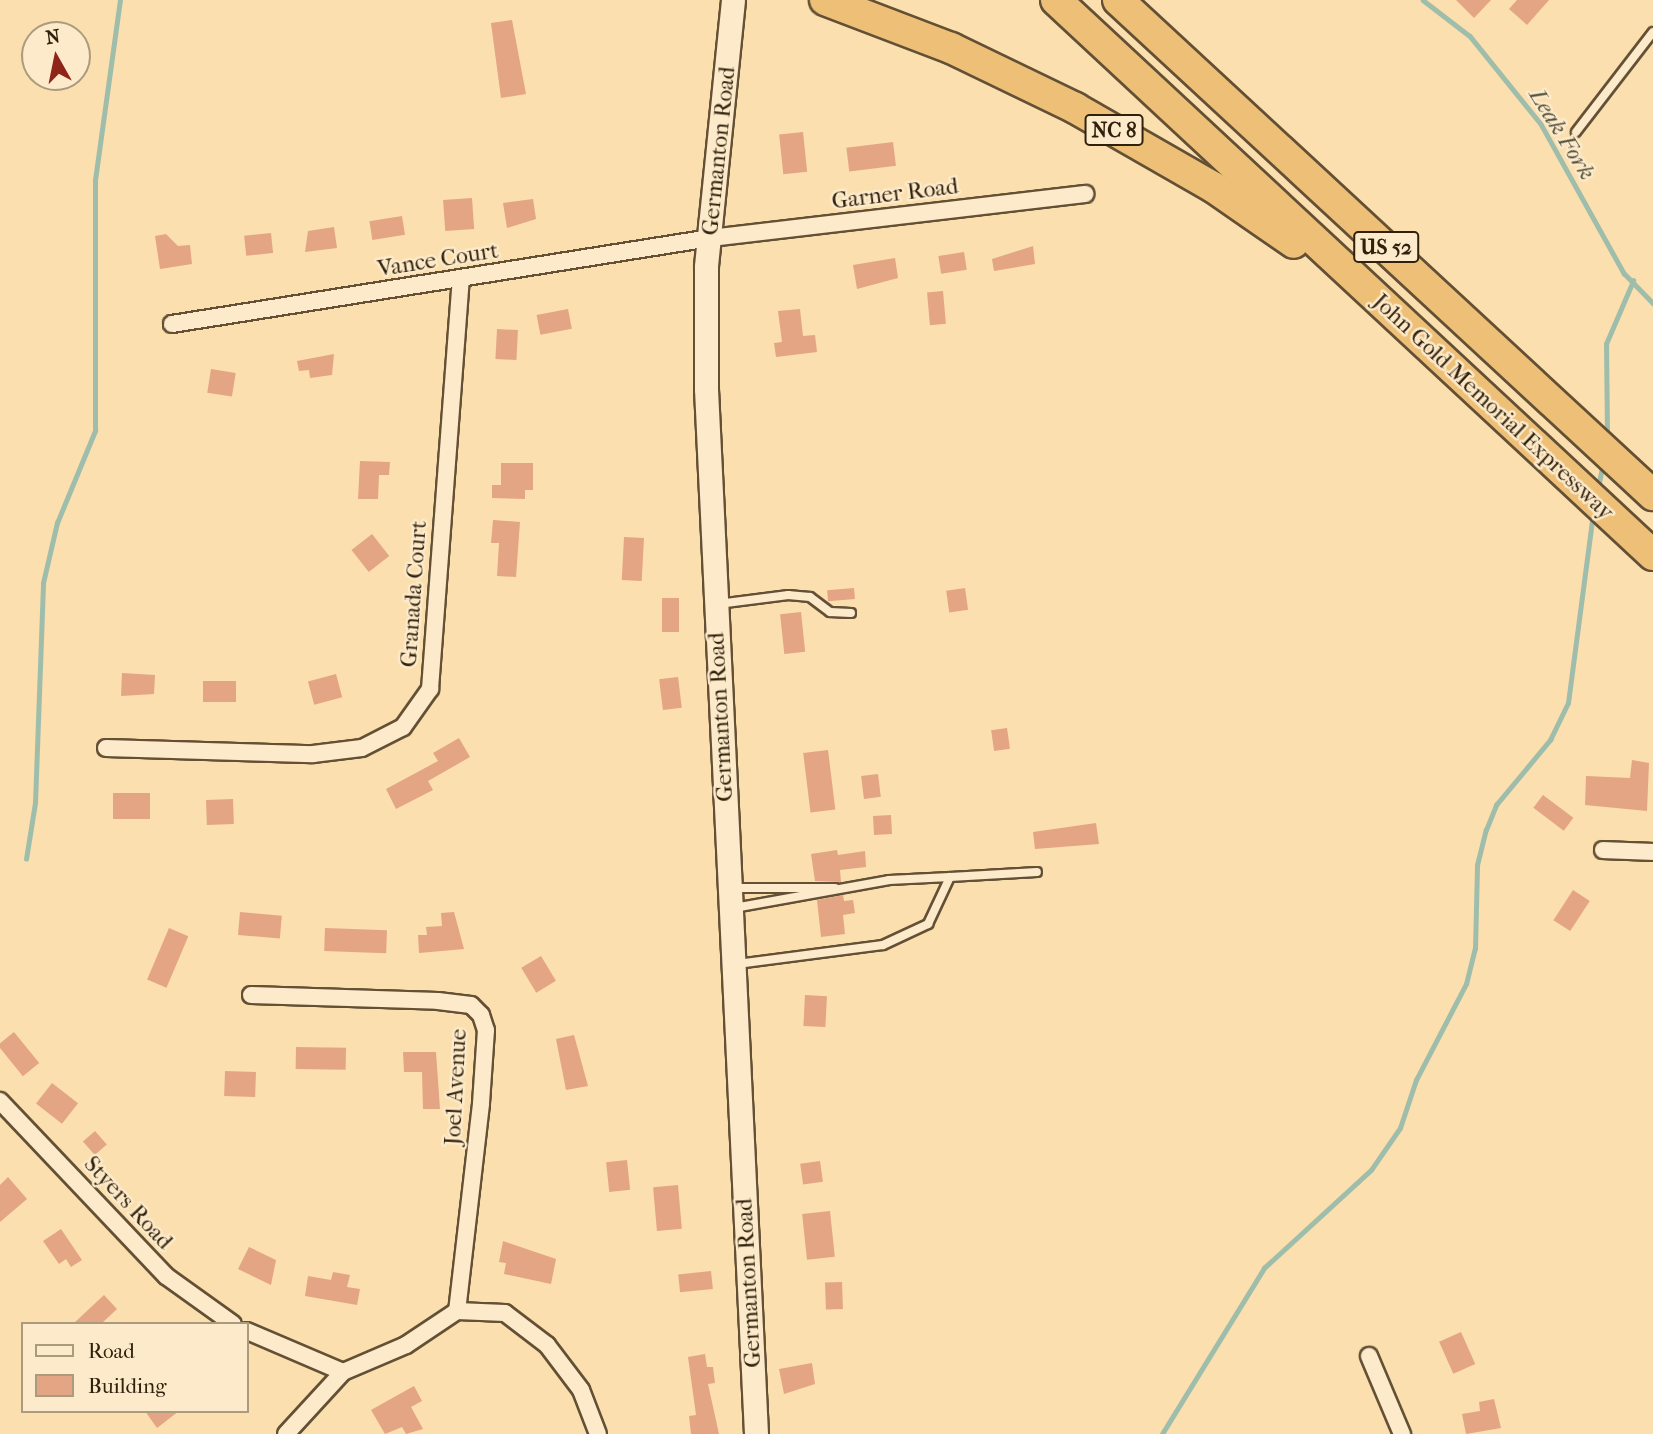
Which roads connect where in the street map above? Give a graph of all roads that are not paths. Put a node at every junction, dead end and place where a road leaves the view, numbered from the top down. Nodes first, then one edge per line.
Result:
1 (733, 0) edge
2 (825, 0) edge
3 (1056, 0) edge
4 (1118, 0) edge
5 (1653, 32) edge
6 (1576, 132) dead end
7 (1086, 194) dead end
8 (710, 238) junction
9 (461, 280) junction
10 (1381, 303) junction
11 (172, 324) dead end
12 (1653, 495) edge
13 (1653, 555) edge
14 (715, 604) junction
15 (851, 613) dead end
16 (106, 748) dead end
17 (1603, 850) dead end
18 (1653, 852) edge
19 (1037, 872) dead end
20 (950, 877) junction
21 (849, 887) junction
22 (731, 899) junction
23 (734, 964) junction
24 (251, 995) dead end
25 (1, 1103) edge
26 (457, 1311) junction
27 (230, 1322) edge
28 (248, 1331) edge
29 (1369, 1356) dead end
30 (343, 1372) junction
31 (286, 1434) edge
32 (598, 1434) edge
33 (756, 1434) edge
34 (1402, 1434) edge

1 - 8 main road, Germanton Road
2 - 10 highway, NC 8
3 - 10 highway, John Gold Memorial Expressway / US 52
4 - 12 highway, John Gold Memorial Expressway / US 52
5 - 6 lane
7 - 8 street, Garner Road
8 - 9 street, Vance Court
8 - 14 main road, Germanton Road
9 - 11 street, Vance Court
9 - 16 street, Granada Court
10 - 13 highway, John Gold Memorial Expressway / US 52
14 - 15 lane
14 - 22 main road, Germanton Road
17 - 18 street
19 - 20 lane
20 - 21 lane
20 - 23 lane
21 - 22 lane
21 - 22 lane
22 - 23 main road, Germanton Road
23 - 33 main road, Germanton Road
24 - 26 street, Joel Avenue
25 - 27 street, Styers Road
26 - 30 street
26 - 32 street
28 - 30 street
29 - 34 street
30 - 31 street

